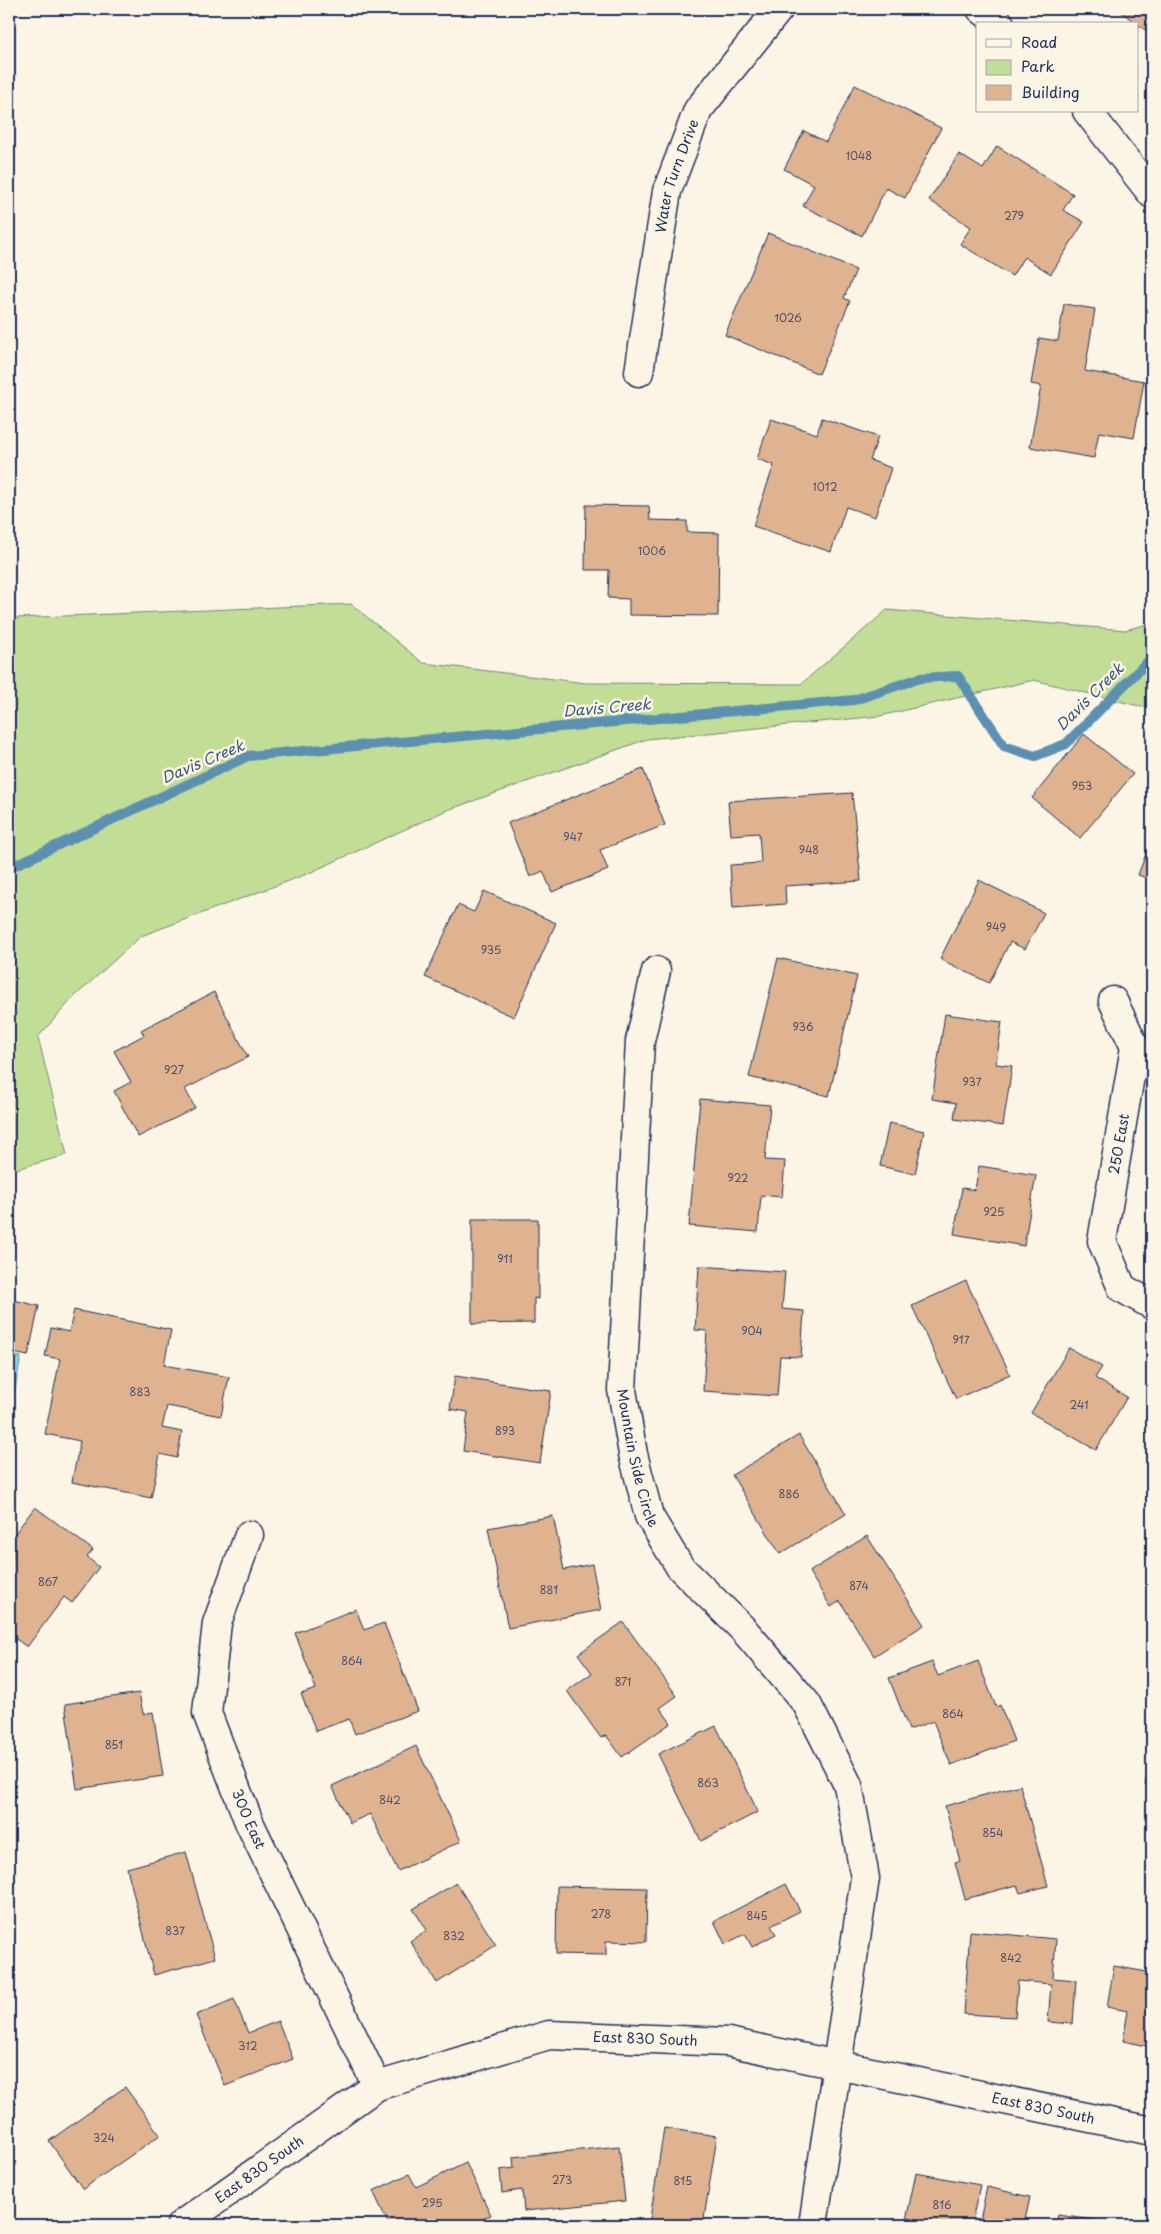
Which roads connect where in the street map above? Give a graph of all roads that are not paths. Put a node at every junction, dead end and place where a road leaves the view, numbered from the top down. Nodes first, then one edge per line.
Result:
1 (779, 9) edge
2 (981, 9) edge
3 (997, 22) edge
4 (1088, 112) edge
5 (1152, 194) edge
6 (639, 372) dead end
7 (656, 971) dead end
8 (1113, 1001) dead end
9 (1152, 1305) edge
10 (249, 1535) dead end
11 (837, 2065) junction
12 (377, 2086) junction
13 (1152, 2131) edge
14 (181, 2225) edge
15 (813, 2225) edge

1 - 6 street, Water Turn Drive
2 - 3 street
4 - 5 street
7 - 11 street, Mountain Side Circle
8 - 9 street, 250 East
10 - 12 street, 300 East
11 - 12 street, East 830 South
11 - 13 street, East 830 South
11 - 15 street, Mountain Side Circle
12 - 14 street, East 830 South

